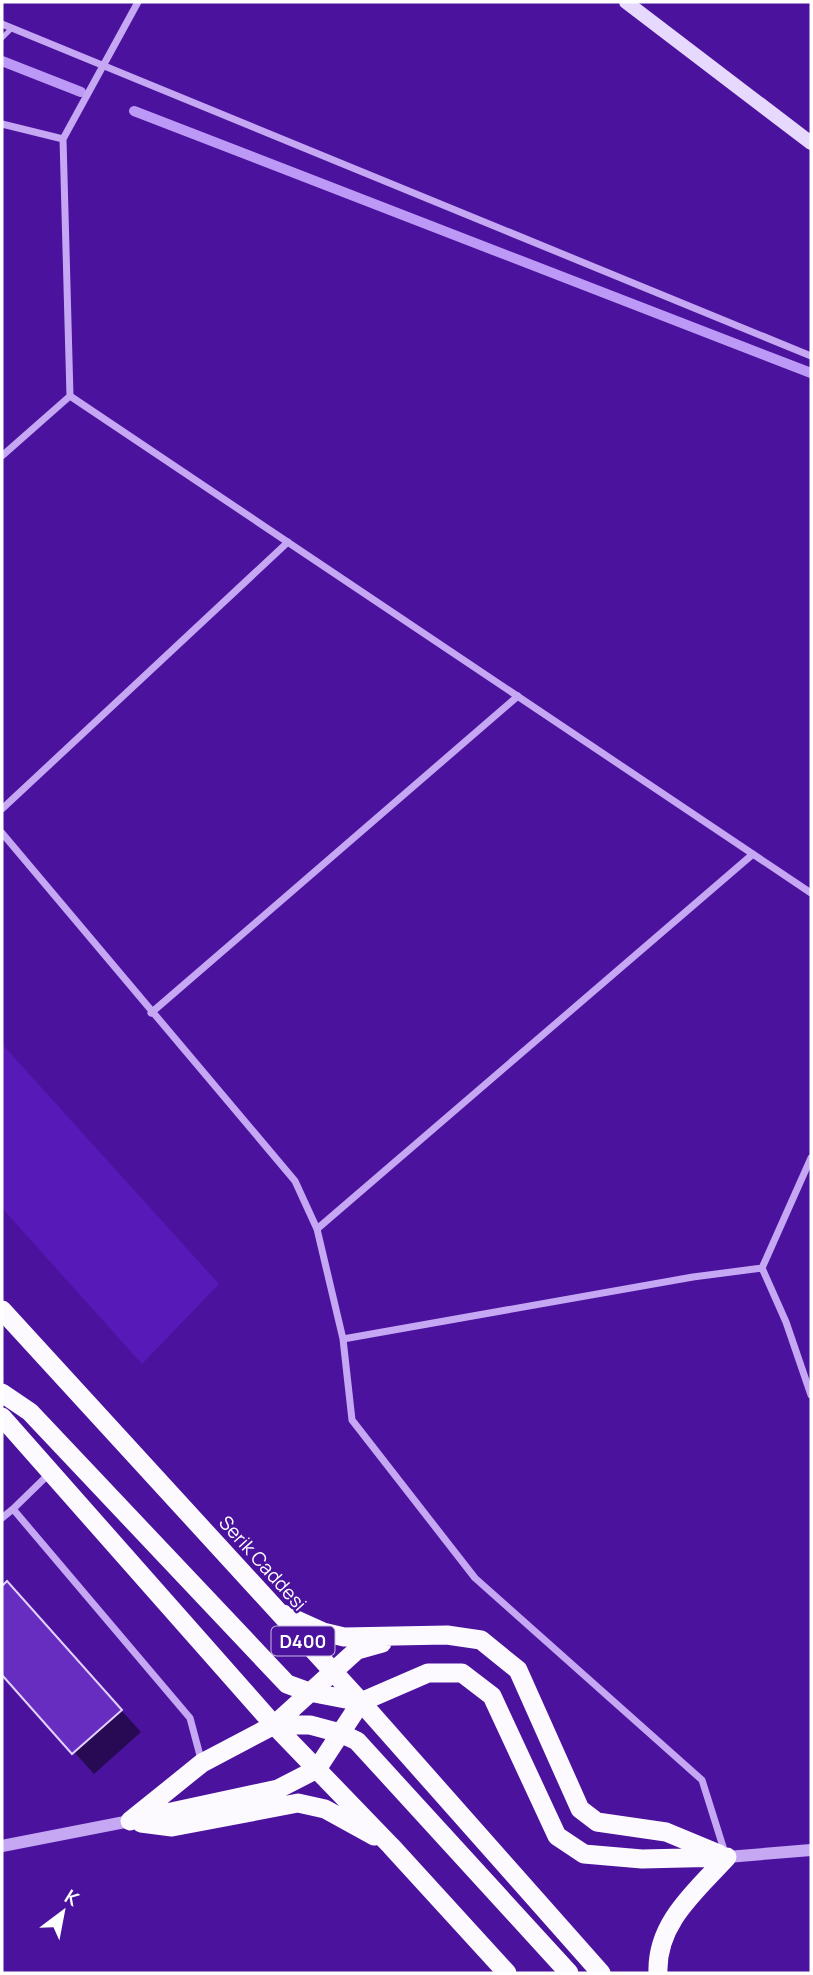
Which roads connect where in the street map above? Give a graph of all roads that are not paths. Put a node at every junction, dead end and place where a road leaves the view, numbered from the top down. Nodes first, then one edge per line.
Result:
1 (138, 2) edge
2 (626, 2) edge
3 (2, 24) edge
4 (12, 28) junction
5 (2, 38) edge
6 (104, 65) junction
7 (2, 124) edge
8 (63, 139) junction
9 (811, 143) edge
10 (811, 356) edge
11 (70, 396) junction
12 (2, 456) edge
13 (288, 542) junction
14 (518, 696) junction
15 (2, 808) edge
16 (2, 833) edge
17 (753, 854) junction
18 (811, 893) edge
19 (151, 1013) junction
20 (811, 1158) edge
21 (317, 1229) junction
22 (762, 1268) junction
23 (2, 1310) edge
24 (343, 1339) junction
25 (2, 1393) edge
26 (811, 1395) edge
27 (2, 1417) edge
28 (50, 1473) junction
29 (13, 1509) junction
30 (2, 1518) edge
31 (274, 1610) junction
32 (407, 1637) junction
33 (332, 1671) junction
34 (309, 1692) junction
35 (361, 1702) junction
36 (274, 1725) junction
37 (340, 1733) junction
38 (202, 1763) junction
39 (317, 1769) junction
40 (130, 1821) junction
41 (2, 1846) edge
42 (391, 1846) junction
43 (811, 1850) edge
44 (727, 1857) junction
45 (507, 1973) edge
46 (569, 1973) edge
47 (601, 1973) edge
48 (658, 1973) edge

1 - 6 street
2 - 9 main road
3 - 4 street
4 - 5 lane
4 - 6 street
6 - 8 street
6 - 10 street
7 - 8 street
8 - 11 street
11 - 12 street
11 - 13 street
13 - 14 street
13 - 15 street
14 - 17 street
14 - 19 street
16 - 19 street
17 - 18 street
17 - 21 street
19 - 21 street
20 - 22 street
21 - 24 street
22 - 24 street
22 - 26 street
23 - 31 highway, Serik Caddesi / D400
24 - 44 street
25 - 34 highway
27 - 28 highway
28 - 29 street
28 - 36 highway
29 - 30 street
29 - 38 street
31 - 32 highway
31 - 33 highway, Serik Caddesi / D400
32 - 33 highway
32 - 44 highway
33 - 34 highway
33 - 35 highway, Serik Caddesi / D400
34 - 35 highway
34 - 36 highway
35 - 37 highway
35 - 44 highway
35 - 47 highway, Serik Caddesi / D400
36 - 37 highway
36 - 38 highway
36 - 39 highway
37 - 39 highway
37 - 46 highway
38 - 40 highway
39 - 40 highway
39 - 42 highway
40 - 41 street
40 - 42 highway
42 - 45 highway
43 - 44 street
44 - 48 highway

